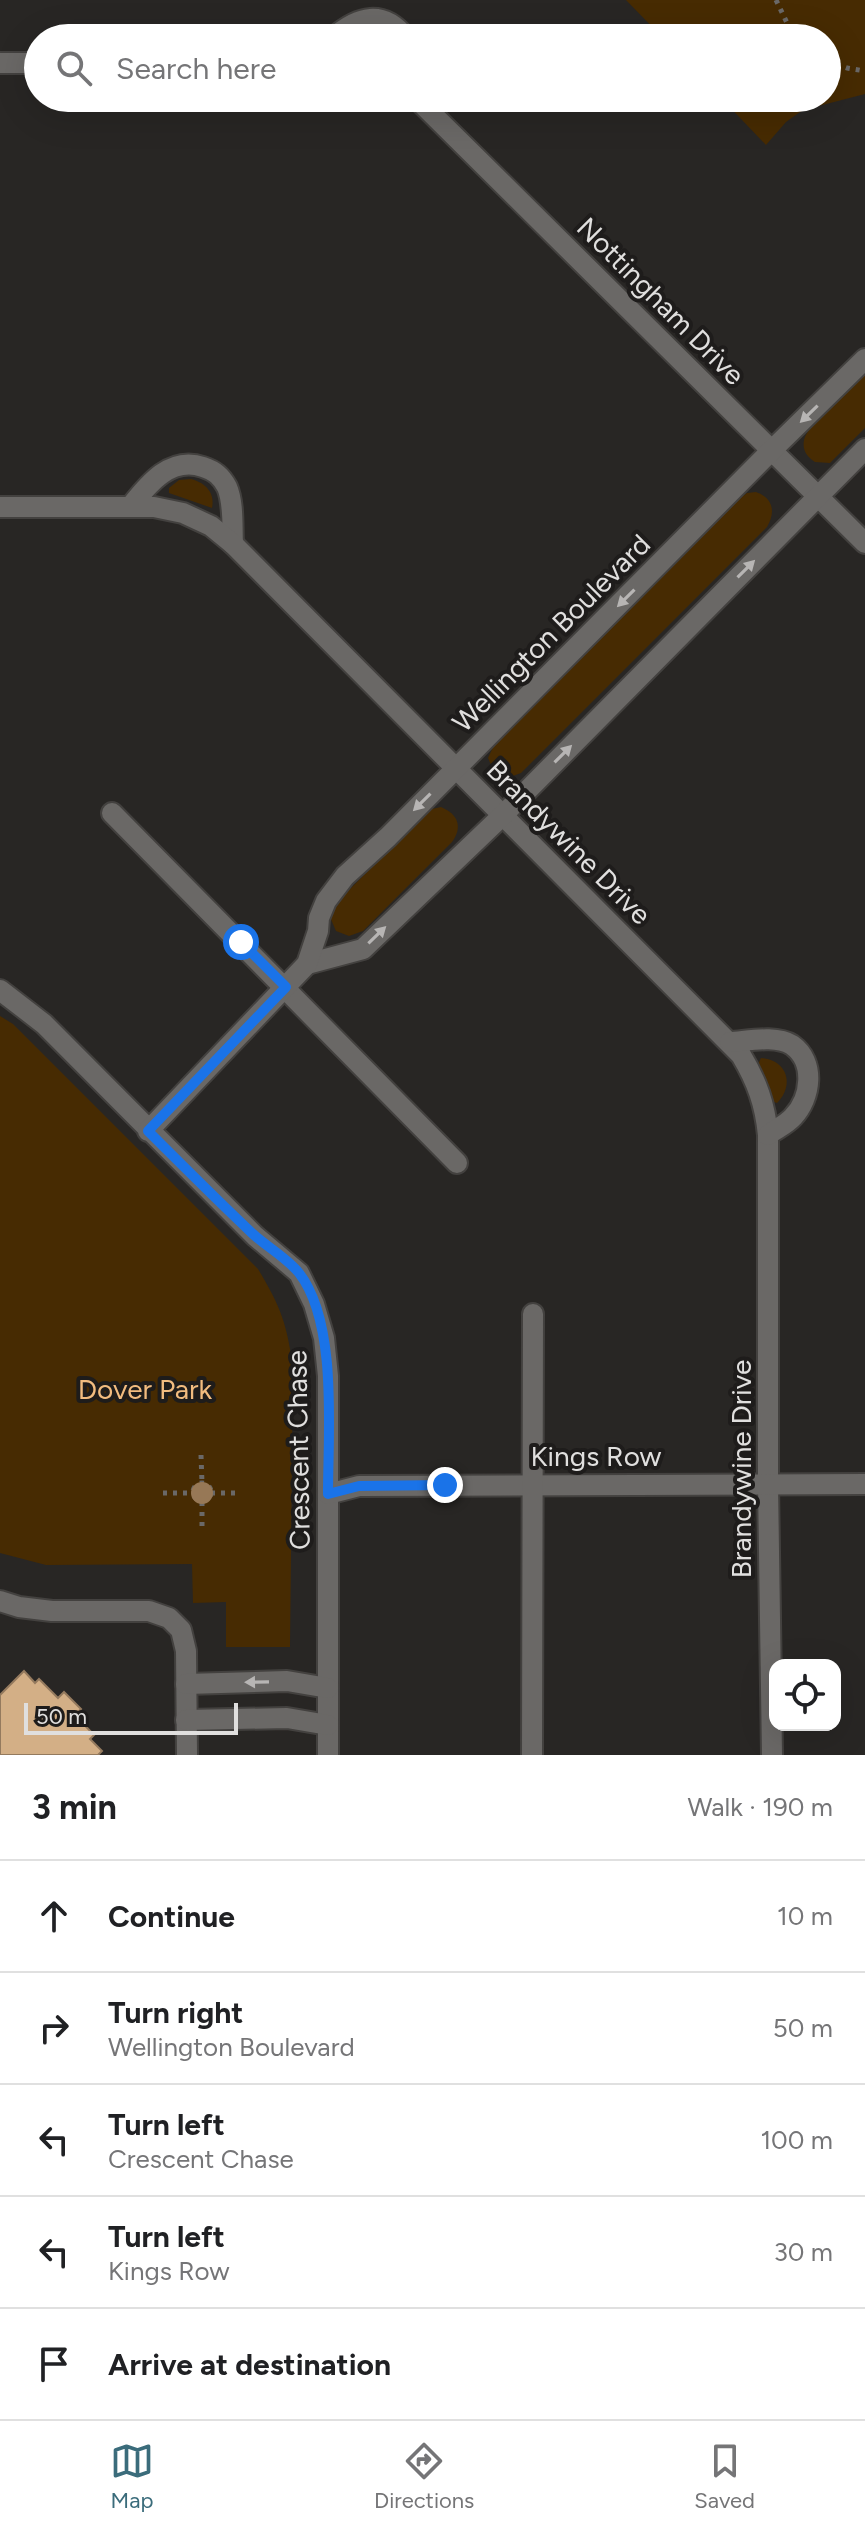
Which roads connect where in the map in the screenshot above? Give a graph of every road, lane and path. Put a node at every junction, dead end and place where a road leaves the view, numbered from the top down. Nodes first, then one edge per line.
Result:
1 (776, 0) edge
2 (352, 24) edge
3 (390, 24) edge
4 (788, 24) edge
5 (0, 63) edge
6 (24, 63) edge
7 (841, 66) edge
8 (865, 71) edge
9 (430, 112) edge
10 (865, 359) edge
11 (865, 449) edge
12 (772, 450) junction
13 (818, 496) junction
14 (131, 506) junction
15 (0, 507) edge
16 (865, 543) edge
17 (233, 544) junction
18 (456, 768) junction
19 (112, 813) dead end
20 (503, 815) junction
21 (307, 964) junction
22 (286, 987) junction
23 (0, 990) edge
24 (730, 1042) junction
25 (148, 1131) junction
26 (768, 1135) junction
27 (457, 1163) dead end
28 (533, 1314) dead end
29 (201, 1455) dead end
30 (202, 1483) junction
31 (768, 1484) junction
32 (865, 1484) edge
33 (531, 1485) junction
34 (163, 1493) dead end
35 (192, 1493) junction
36 (211, 1493) junction
37 (238, 1493) dead end
38 (328, 1494) junction
39 (202, 1502) junction
40 (202, 1531) dead end
41 (0, 1601) edge
42 (186, 1684) junction
43 (328, 1688) junction
44 (186, 1720) junction
45 (328, 1725) junction
46 (187, 1755) edge
47 (328, 1755) edge
48 (532, 1755) edge
49 (772, 1755) edge

1 - 4 path
2 - 3 street
5 - 6 street
7 - 8 path
9 - 12 street, Nottingham Drive
10 -> 12 street, Wellington Boulevard
11 - 13 street
12 - 13 street, Nottingham Drive
12 -> 18 street, Wellington Boulevard
13 - 16 street, Nottingham Drive
20 -> 13 street
14 - 15 street, Brandywine Drive
14 - 17 street, Brandywine Drive
14 - 17 street
17 - 18 street, Brandywine Drive
18 - 20 street, Brandywine Drive
18 -> 21 street, Wellington Boulevard
19 - 22 street
21 -> 20 street
20 - 24 street, Brandywine Drive
21 - 22 street, Wellington Boulevard
22 - 25 street, Wellington Boulevard
22 - 27 street
23 - 25 street, Crescent Chase
24 - 26 street, Brandywine Drive
24 - 26 street
25 - 38 street, Crescent Chase
26 - 31 street, Brandywine Drive
28 - 33 street
29 - 30 path
30 - 35 path
30 - 36 path
31 - 32 street, Kings Row
31 - 33 street, Kings Row
31 - 49 street, Brandywine Drive
33 - 38 street, Kings Row
33 - 48 street
34 - 35 path
35 - 39 path
36 - 37 path
36 - 39 path
38 - 43 street, Crescent Chase
39 - 40 path
41 - 42 street
43 -> 42 street
42 - 44 street
43 - 45 street, Crescent Chase
44 - 45 street
44 - 46 street
45 - 47 street, Crescent Chase

